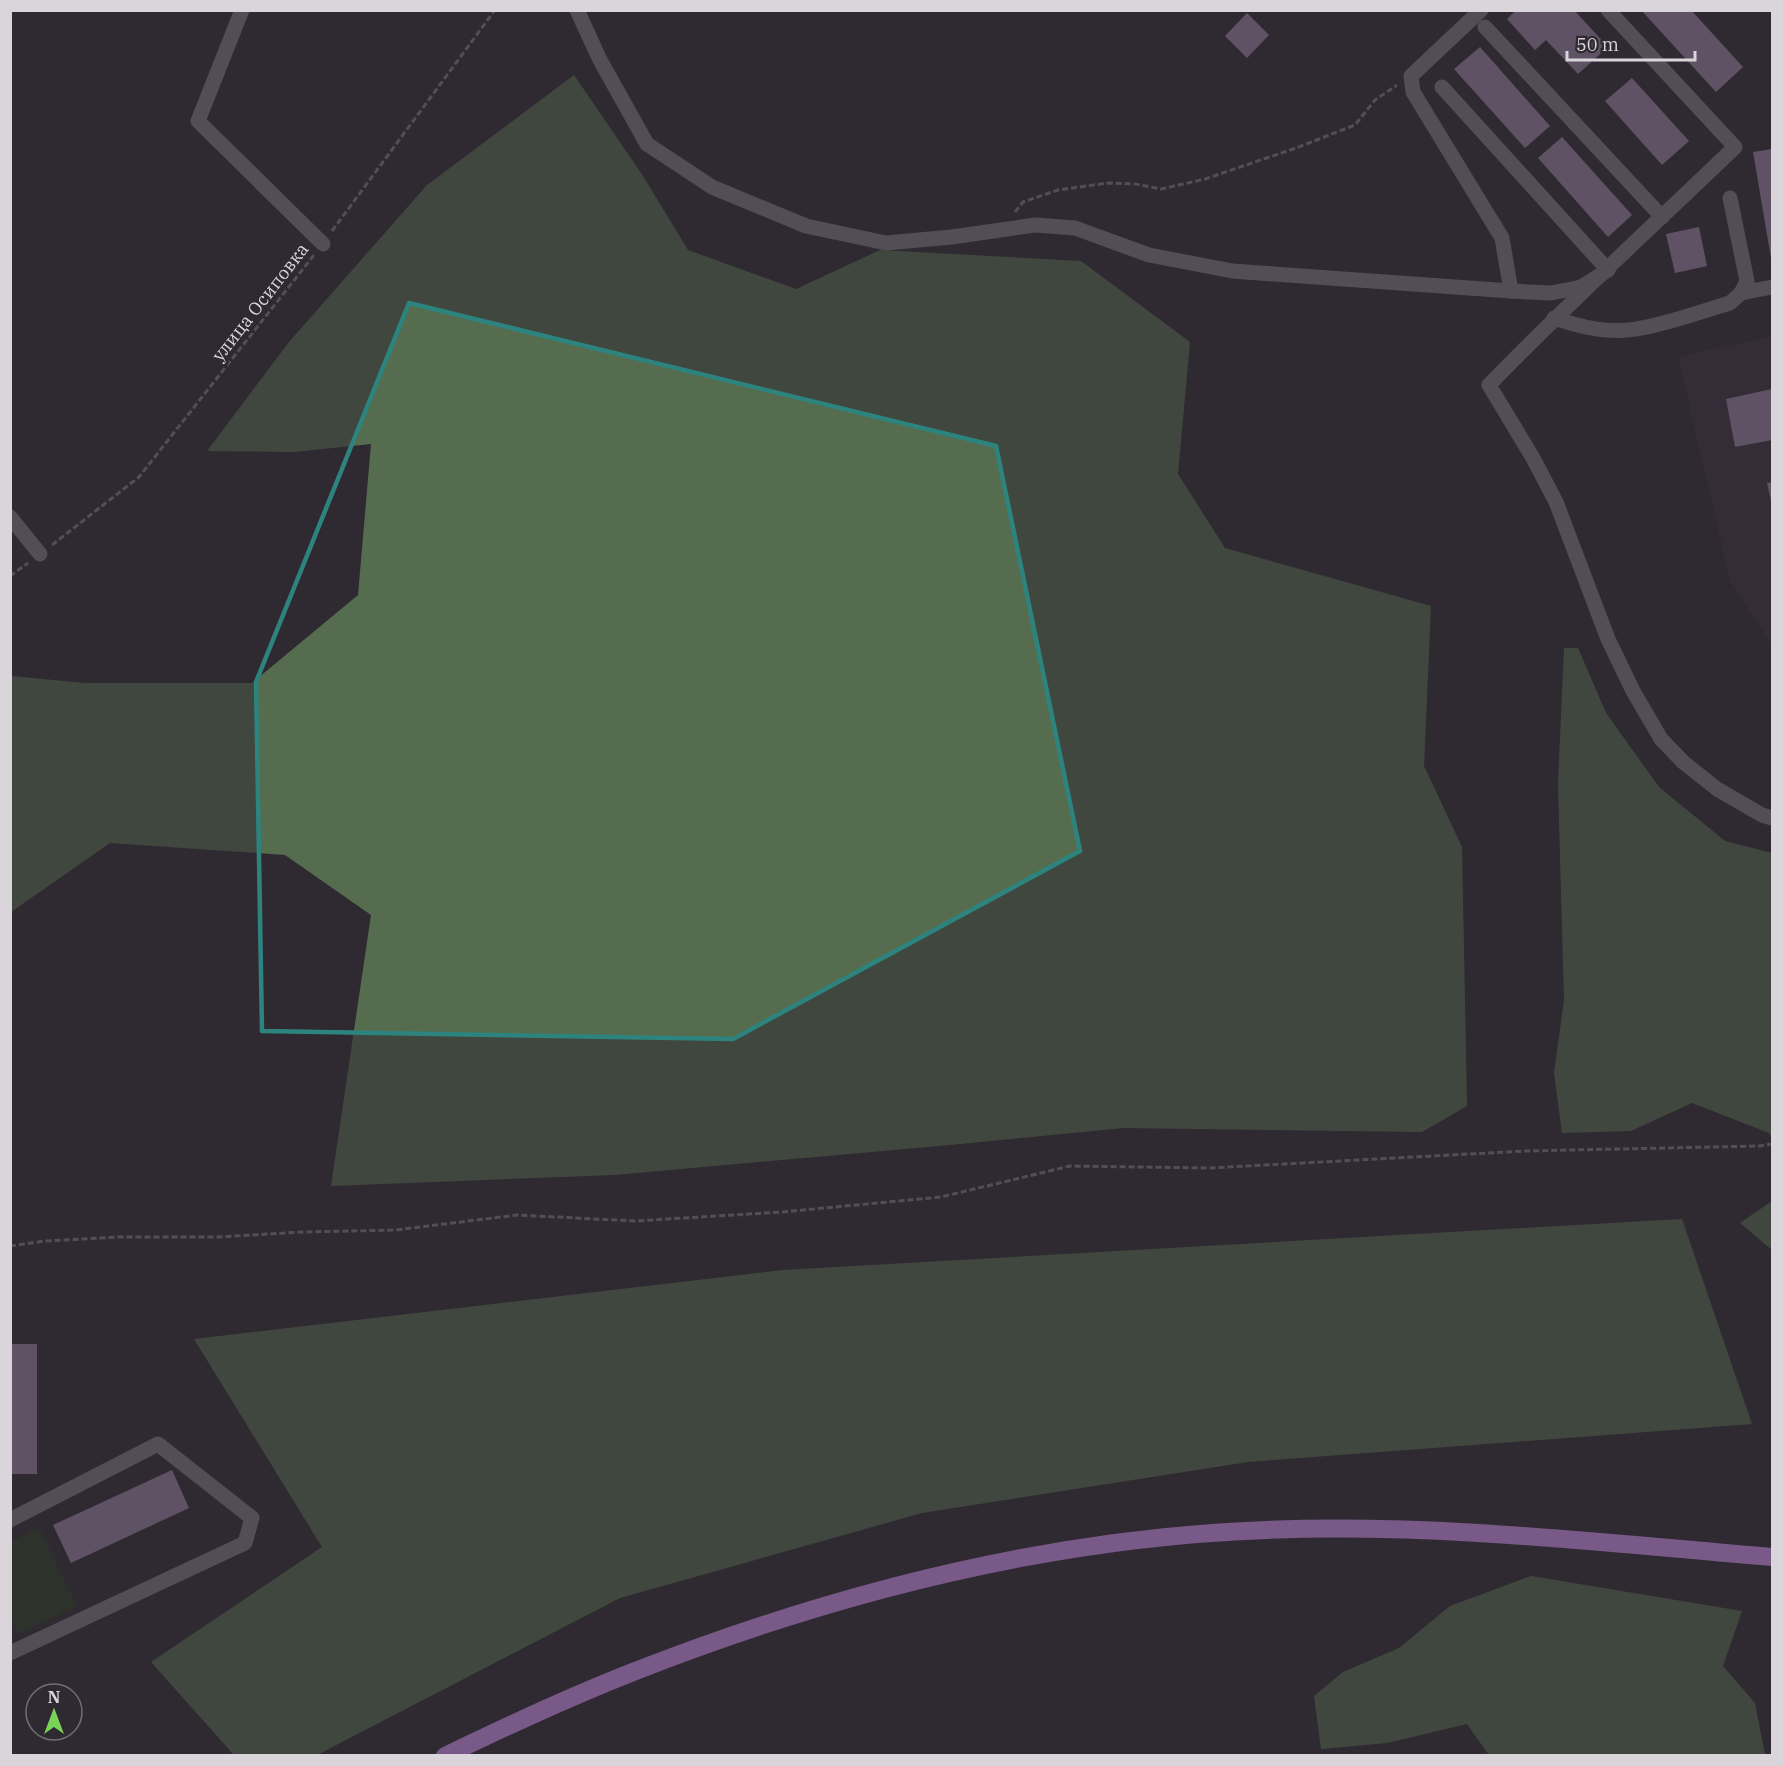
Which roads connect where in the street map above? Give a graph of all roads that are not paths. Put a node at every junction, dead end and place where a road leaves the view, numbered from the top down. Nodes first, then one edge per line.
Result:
1 (242, 10) edge
2 (577, 10) edge
3 (1480, 10) edge
4 (1608, 10) edge
5 (1485, 27) dead end
6 (1442, 87) dead end
7 (1730, 198) dead end
8 (1662, 217) junction
9 (323, 244) road end
10 (1608, 270) junction
11 (1773, 287) edge
12 (1511, 291) junction
13 (1742, 293) junction
14 (1554, 318) junction
15 (10, 517) edge
16 (40, 554) road end
17 (1773, 818) edge
18 (10, 1520) edge
19 (1773, 1557) edge
20 (10, 1653) edge
21 (445, 1755) edge

1 - 9 street
2 - 12 street
3 - 12 street
4 - 8 street
5 - 8 street
6 - 10 street
7 - 13 street
8 - 10 street
10 - 12 street
10 - 14 street
11 - 13 street
13 - 14 street
14 - 17 street
15 - 16 street
18 - 20 street
19 - 21 highway

